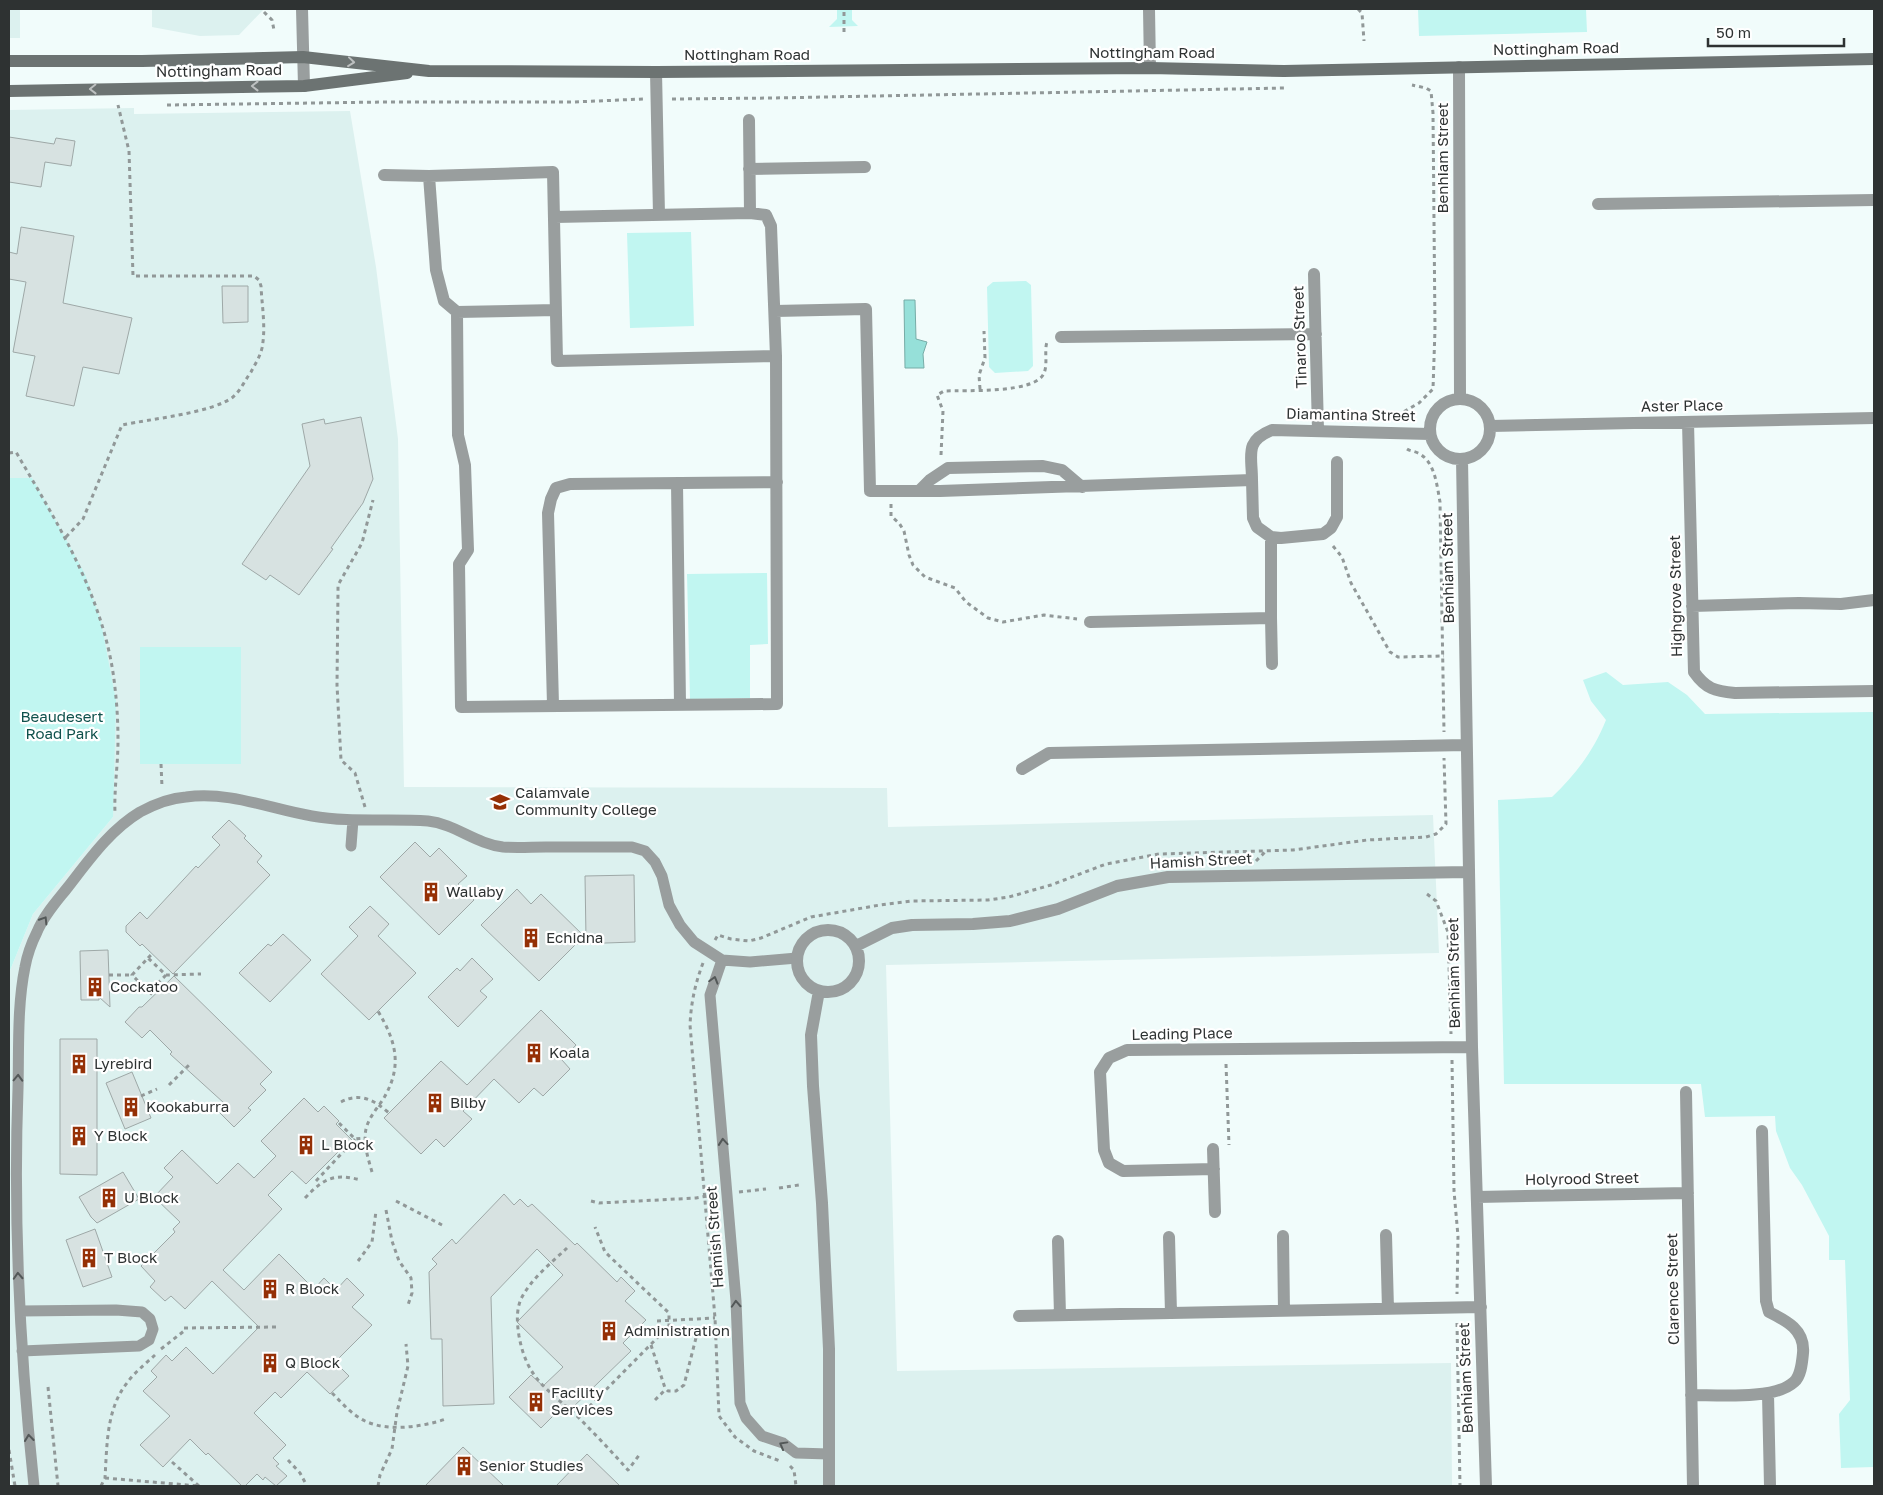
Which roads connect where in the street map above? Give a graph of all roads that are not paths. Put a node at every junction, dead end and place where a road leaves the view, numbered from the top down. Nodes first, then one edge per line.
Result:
1 (302, 9) edge
2 (1148, 9) edge
3 (303, 57) junction
4 (1874, 59) edge
5 (9, 61) edge
6 (1459, 67) junction
7 (1150, 68) junction
8 (429, 71) junction
9 (656, 72) junction
10 (304, 86) junction
11 (9, 91) edge
12 (748, 120) dead end
13 (866, 167) dead end
14 (750, 169) junction
15 (384, 175) dead end
16 (429, 176) junction
17 (1874, 200) edge
18 (1598, 204) dead end
19 (750, 213) junction
20 (659, 215) junction
21 (555, 217) junction
22 (1314, 274) dead end
23 (556, 310) junction
24 (774, 311) junction
25 (457, 312) junction
26 (1316, 334) junction
27 (1062, 337) road end
28 (776, 356) junction
29 (1460, 398) junction
30 (1874, 418) edge
31 (1688, 422) junction
32 (1491, 426) junction
33 (1318, 430) junction
34 (1430, 434) junction
35 (1462, 459) junction
36 (1337, 462) dead end
37 (1252, 480) junction
38 (776, 482) junction
39 (677, 483) junction
40 (1082, 487) junction
41 (919, 491) junction
42 (1271, 537) junction
43 (1874, 600) edge
44 (1692, 606) junction
45 (1271, 618) junction
46 (1090, 622) road end
47 (1272, 664) dead end
48 (1874, 691) edge
49 (680, 704) junction
50 (553, 705) junction
51 (1466, 745) junction
52 (1022, 769) dead end
53 (353, 820) junction
54 (351, 846) dead end
55 (1468, 872) junction
56 (856, 946) junction
57 (797, 958) junction
58 (722, 960) junction
59 (819, 991) junction
60 (1472, 1047) junction
61 (1686, 1092) dead end
62 (1762, 1131) dead end
63 (1213, 1149) road end
64 (1214, 1169) junction
65 (1688, 1193) junction
66 (1477, 1197) junction
67 (1215, 1212) dead end
68 (1386, 1235) dead end
69 (1283, 1236) dead end
70 (1169, 1237) dead end
71 (1058, 1241) dead end
72 (1481, 1307) junction
73 (1388, 1309) junction
74 (20, 1311) junction
75 (1284, 1311) junction
76 (1171, 1313) junction
77 (1060, 1315) junction
78 (1019, 1316) dead end
79 (22, 1351) junction
80 (1768, 1394) junction
81 (1692, 1395) junction
82 (829, 1454) junction
83 (34, 1486) edge
84 (829, 1486) edge
85 (1486, 1486) edge
86 (1693, 1486) edge
87 (1770, 1486) edge

1 - 3 street
2 - 7 street
3 - 5 street, Nottingham Road
3 -> 8 street, Nottingham Road
3 - 10 street
4 - 6 street, Nottingham Road
6 - 7 street, Nottingham Road
6 - 29 street, Benhiam Street
7 - 9 street, Nottingham Road
8 - 9 street, Nottingham Road
8 - 10 street, Nottingham Road
9 - 20 street
10 -> 11 street, Nottingham Road
12 - 14 street
13 - 14 street
14 - 19 street
15 - 16 street
16 - 21 street
16 - 25 street
17 - 18 street
19 - 20 street
19 - 24 street
20 - 21 street
21 - 23 street
22 - 26 street, Tinaroo Street
23 - 25 street
23 - 28 street
24 - 28 street
24 - 41 street
25 - 50 street
26 - 27 street
26 - 33 street, Tinaroo Street
28 - 38 street
29 - 32 street
29 - 34 street
30 - 31 street, Aster Place
31 - 32 street, Aster Place
31 - 44 street, Highgrove Street
32 - 35 street
33 - 34 street, Diamantina Street
33 - 37 street, Diamantina Street
34 - 35 street
35 - 51 street, Benhiam Street
36 - 42 street
37 - 40 street
37 - 42 street
38 - 39 street
38 - 49 street
39 - 49 street
39 - 50 street
40 - 41 street
40 - 41 street
42 - 45 street
43 - 44 street
44 - 48 street, Highgrove Street
45 - 46 street
45 - 47 street
49 - 50 street
51 - 52 street
51 - 55 street, Benhiam Street
53 - 54 lane
53 - 58 lane
74 -> 53 lane
55 - 56 street, Hamish Street
55 - 60 street, Benhiam Street
56 - 57 street
56 - 59 street
57 - 58 lane
57 - 59 street
82 -> 58 lane, Hamish Street
59 - 82 street
60 - 64 street, Leading Place
60 - 66 street, Benhiam Street
61 - 65 street, Clarence Street
62 - 80 street
63 - 64 street
64 - 67 street
65 - 66 street, Holyrood Street
65 - 81 street, Clarence Street
66 - 72 street, Benhiam Street
68 - 73 street
69 - 75 street
70 - 76 street
71 - 77 street
72 - 73 street
72 - 85 street, Benhiam Street
73 - 75 street
74 - 79 lane
74 - 79 lane
75 - 76 street
76 - 77 street
77 - 78 street
83 -> 79 lane
80 - 81 street
80 - 87 street
81 - 86 street, Clarence Street
82 - 84 street

